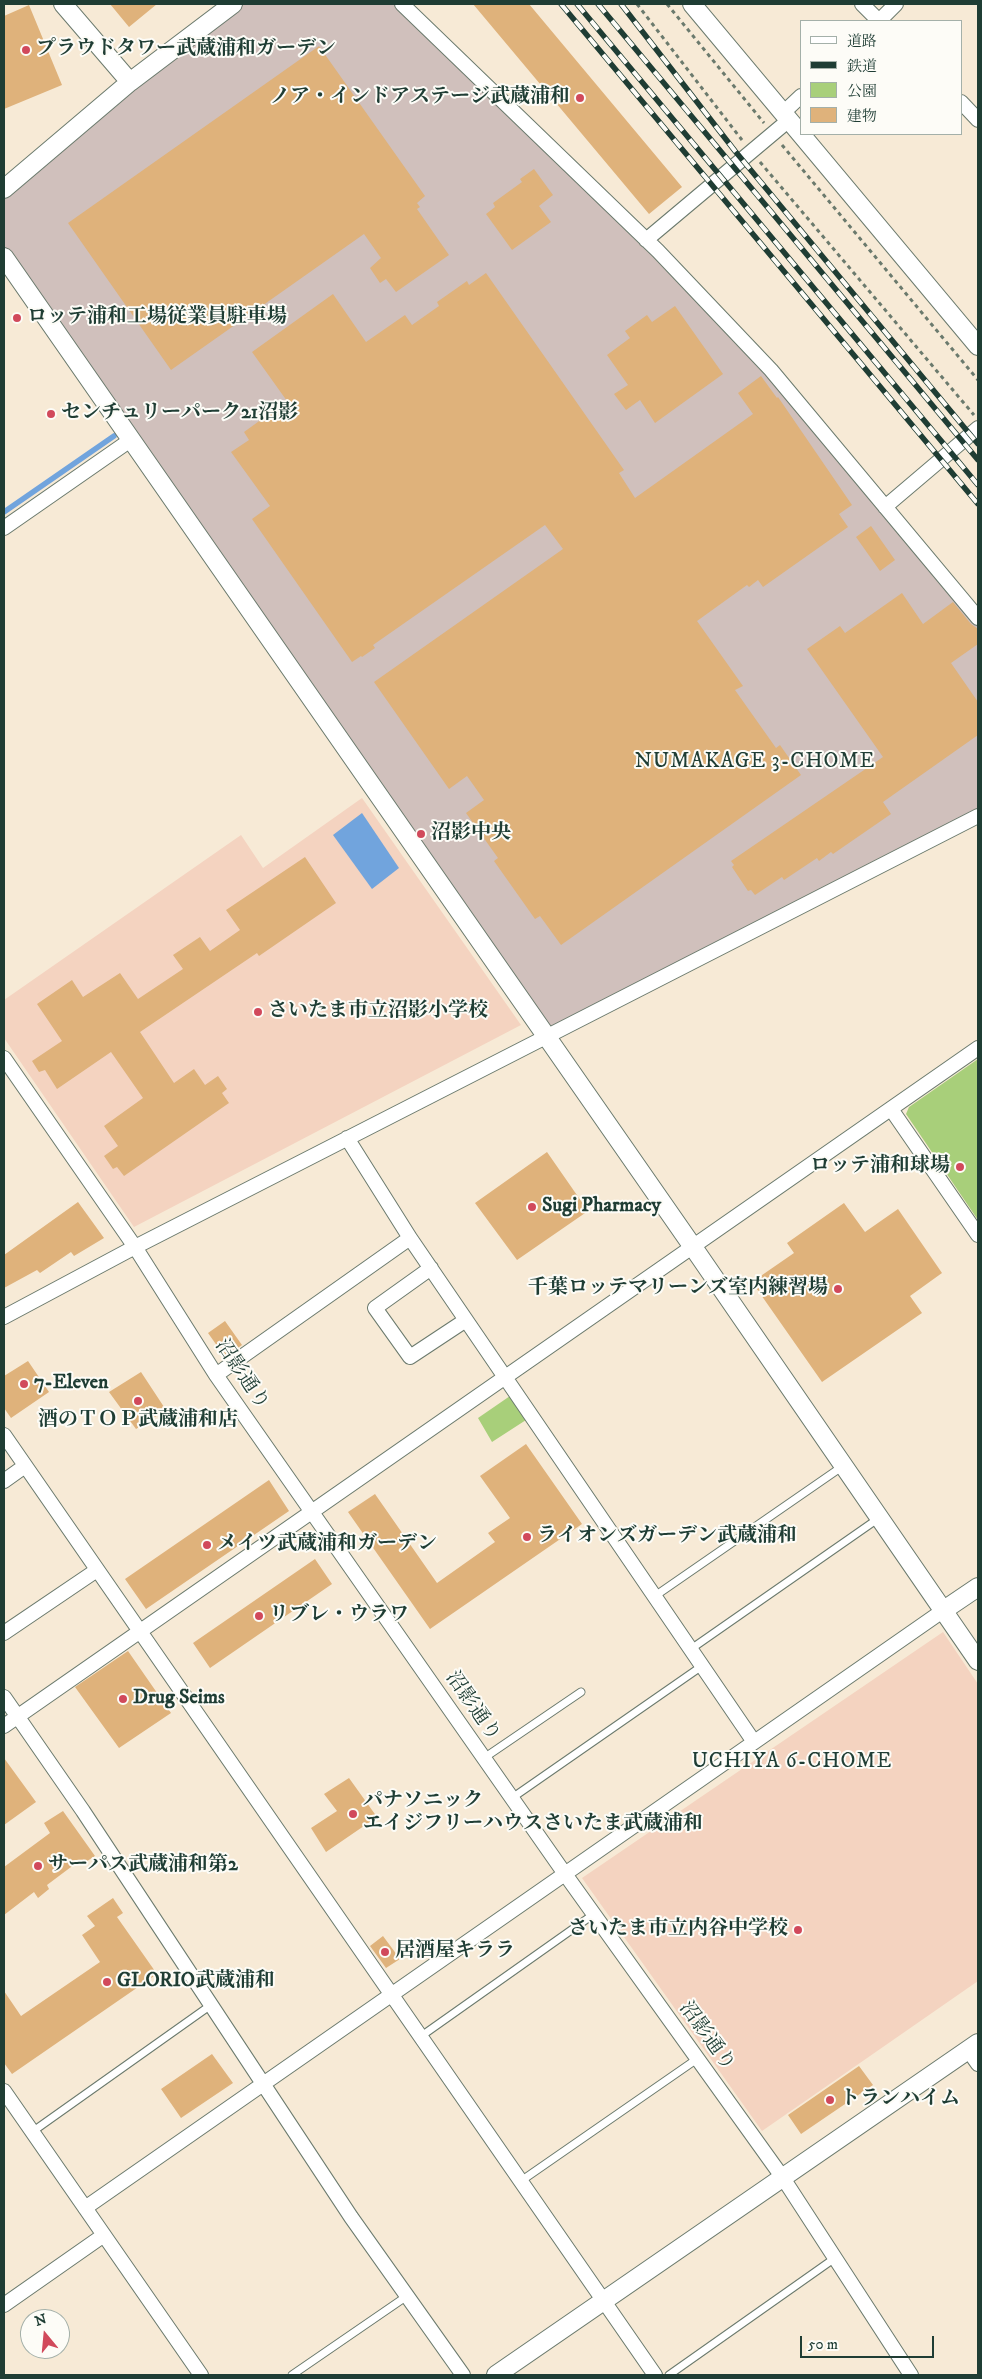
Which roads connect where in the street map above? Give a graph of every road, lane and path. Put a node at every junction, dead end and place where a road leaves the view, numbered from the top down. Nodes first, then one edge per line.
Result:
1 (63, 4) edge
2 (233, 4) edge
3 (402, 4) edge
4 (636, 4) edge
5 (667, 4) edge
6 (692, 4) edge
7 (862, 4) edge
8 (896, 4) edge
9 (878, 20) edge
10 (880, 20) edge
11 (130, 82) junction
12 (800, 97) edge
13 (962, 103) edge
14 (786, 116) junction
15 (978, 120) edge
16 (768, 128) dead end
17 (800, 133) edge
18 (802, 135) edge
19 (780, 142) dead end
20 (751, 152) junction
21 (4, 188) edge
22 (646, 240) junction
23 (4, 257) edge
24 (978, 346) edge
25 (978, 380) edge
26 (978, 420) edge
27 (978, 428) edge
28 (132, 439) junction
29 (885, 507) junction
30 (4, 528) edge
31 (978, 618) edge
32 (978, 816) edge
33 (546, 1036) junction
34 (978, 1048) edge
35 (5, 1063) edge
36 (891, 1109) junction
37 (347, 1138) junction
38 (978, 1235) edge
39 (410, 1238) junction
40 (134, 1247) junction
41 (693, 1247) junction
42 (430, 1268) junction
43 (4, 1317) edge
44 (466, 1320) junction
45 (216, 1375) junction
46 (505, 1377) junction
47 (4, 1435) edge
48 (25, 1466) junction
49 (843, 1466) junction
50 (4, 1481) edge
51 (311, 1512) junction
52 (880, 1517) junction
53 (97, 1570) junction
54 (978, 1587) edge
55 (655, 1596) junction
56 (944, 1610) junction
57 (140, 1632) junction
58 (4, 1633) edge
59 (691, 1649) junction
60 (978, 1661) edge
61 (702, 1666) junction
62 (581, 1692) dead end
63 (4, 1696) edge
64 (17, 1716) junction
65 (4, 1726) edge
66 (754, 1742) junction
67 (484, 1758) junction
68 (512, 1798) junction
69 (565, 1874) junction
70 (594, 1914) junction
71 (391, 1995) junction
72 (211, 2005) junction
73 (420, 2037) junction
74 (975, 2053) edge
75 (697, 2059) junction
76 (264, 2084) junction
77 (4, 2091) edge
78 (32, 2132) junction
79 (782, 2178) junction
80 (521, 2181) junction
81 (85, 2208) junction
82 (104, 2235) junction
83 (835, 2258) junction
84 (407, 2296) junction
85 (604, 2301) junction
86 (4, 2305) edge
87 (201, 2375) edge
88 (292, 2375) edge
89 (463, 2375) edge
90 (496, 2375) edge
91 (655, 2375) edge
92 (669, 2375) edge
93 (911, 2375) edge

1 - 11 street
2 - 11 street
3 - 22 street
4 - 20 path
5 - 16 path
6 - 14 street
7 - 9 street
8 - 10 street
11 - 21 street
12 - 14 street
13 - 15 street
14 - 17 street
14 - 20 street
18 - 24 street
19 - 25 path
20 - 22 street
20 - 26 path
22 - 29 street
23 - 28 street
27 - 29 street
28 - 30 street
28 - 33 street
29 - 31 street
32 - 33 street
33 - 37 street
33 - 41 street
34 - 36 street
35 - 40 street, 沼影通り
36 - 38 street
36 - 41 street
37 - 39 street
37 - 40 street
39 - 42 street
39 - 45 street
40 - 43 street
40 - 45 street, 沼影通り
41 - 46 street
41 - 49 street
42 - 44 street
42 - 44 street
44 - 46 street
45 - 51 street, 沼影通り
46 - 51 street
46 - 55 street
47 - 48 street
48 - 50 street
48 - 53 street
49 - 52 street
49 - 55 lane
51 - 57 street
51 - 67 street, 沼影通り
52 - 56 street
52 - 59 lane
53 - 57 street
53 - 58 street
54 - 56 street
55 - 59 street
56 - 60 street
56 - 66 street
57 - 64 street
57 - 71 street
59 - 61 street
61 - 66 street
61 - 68 lane
62 - 67 lane
63 - 64 street
64 - 65 street
64 - 72 street
66 - 69 street
67 - 68 street, 沼影通り
68 - 69 street, 沼影通り
69 - 70 street, 沼影通り
69 - 71 street
70 - 73 lane
70 - 75 street, 沼影通り
71 - 73 street
71 - 76 street
72 - 76 street
72 - 78 lane
73 - 80 street
74 - 79 street
75 - 79 street, 沼影通り
75 - 80 lane
76 - 81 street
76 - 84 street
77 - 78 street
78 - 81 street
79 - 83 street, 沼影通り
79 - 85 street
80 - 85 street
81 - 82 street
82 - 86 street
82 - 87 street
83 - 92 lane
83 - 93 street, 沼影通り
84 - 88 lane
84 - 89 street
85 - 90 street
85 - 91 street

